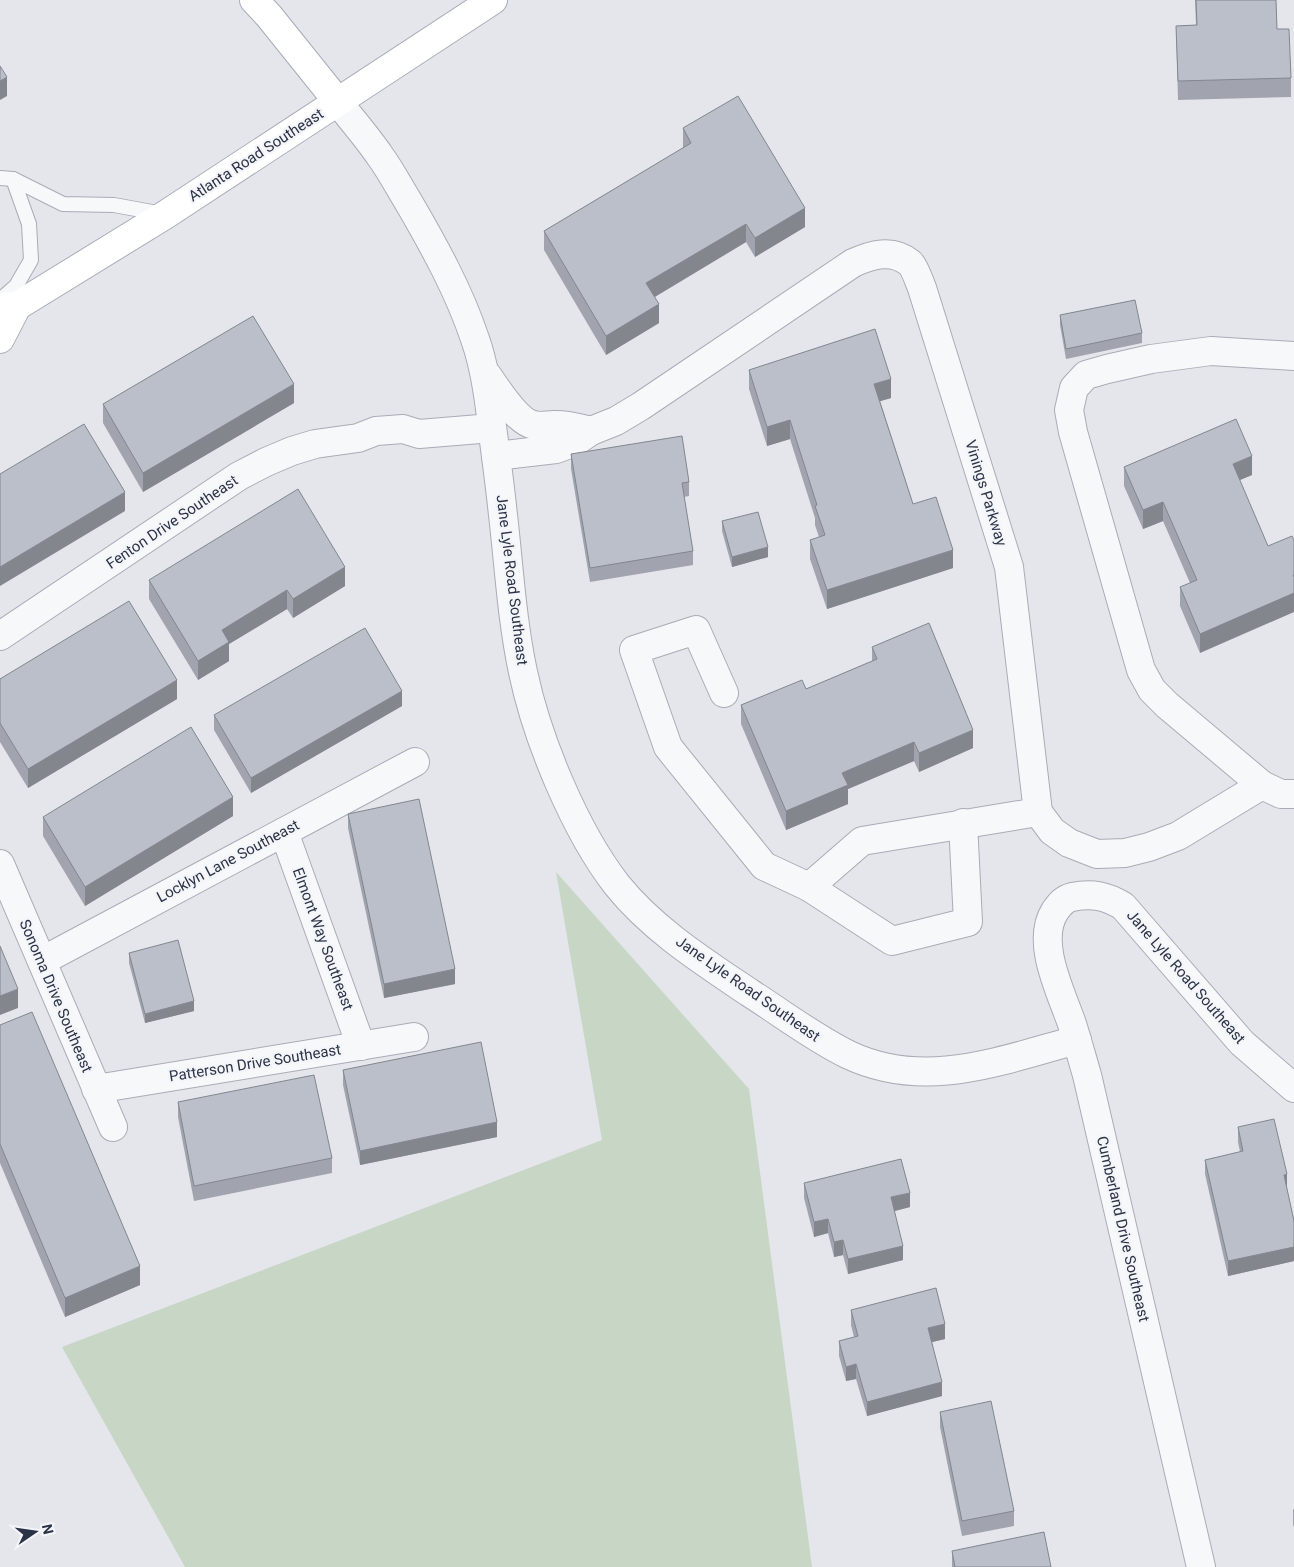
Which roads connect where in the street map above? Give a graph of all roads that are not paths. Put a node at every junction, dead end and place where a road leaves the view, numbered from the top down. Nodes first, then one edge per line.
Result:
1 (254, 0) edge
2 (493, 0) edge
3 (338, 102) junction
4 (6, 179) edge
5 (165, 215) junction
6 (6, 304) edge
7 (0, 339) edge
8 (1294, 356) edge
9 (483, 369) junction
10 (492, 428) junction
11 (592, 431) junction
12 (496, 456) junction
13 (0, 636) edge
14 (724, 693) dead end
15 (415, 762) dead end
16 (1262, 785) junction
17 (1294, 794) edge
18 (1038, 812) junction
19 (963, 824) junction
20 (284, 832) junction
21 (0, 864) edge
22 (809, 886) junction
23 (1066, 898) joint
24 (42, 961) junction
25 (414, 1038) dead end
26 (1077, 1040) junction
27 (361, 1046) junction
28 (1294, 1088) edge
29 (96, 1089) junction
30 (113, 1127) dead end
31 (1202, 1567) edge

1 - 3 main road
2 - 3 main road, Atlanta Road Southeast
3 - 5 main road, Atlanta Road Southeast
3 - 9 street, Jane Lyle Road Southeast
4 - 5 lane
4 - 6 lane
5 - 6 main road, Atlanta Road Southeast
6 - 7 main road, Atlanta Road Southeast
8 - 16 street
9 - 10 street, Jane Lyle Road Southeast
9 - 11 street
10 - 12 street, Jane Lyle Road Southeast
10 - 13 street, Fenton Drive Southeast
11 - 12 street, Vinings Parkway
11 - 18 street, Vinings Parkway
12 - 26 street, Jane Lyle Road Southeast
14 - 22 street
15 - 20 street, Locklyn Lane Southeast
16 - 17 street
16 - 18 street
18 - 19 street
19 - 22 street
19 - 22 street
20 - 24 street, Locklyn Lane Southeast
20 - 27 street, Elmont Way Southeast
21 - 24 street, Sonoma Drive Southeast
23 - 26 street, Cumberland Drive Southeast
23 - 28 street, Jane Lyle Road Southeast
24 - 29 street, Sonoma Drive Southeast
25 - 27 street, Patterson Drive Southeast
26 - 31 street, Cumberland Drive Southeast
27 - 29 street, Patterson Drive Southeast
29 - 30 street, Sonoma Drive Southeast

